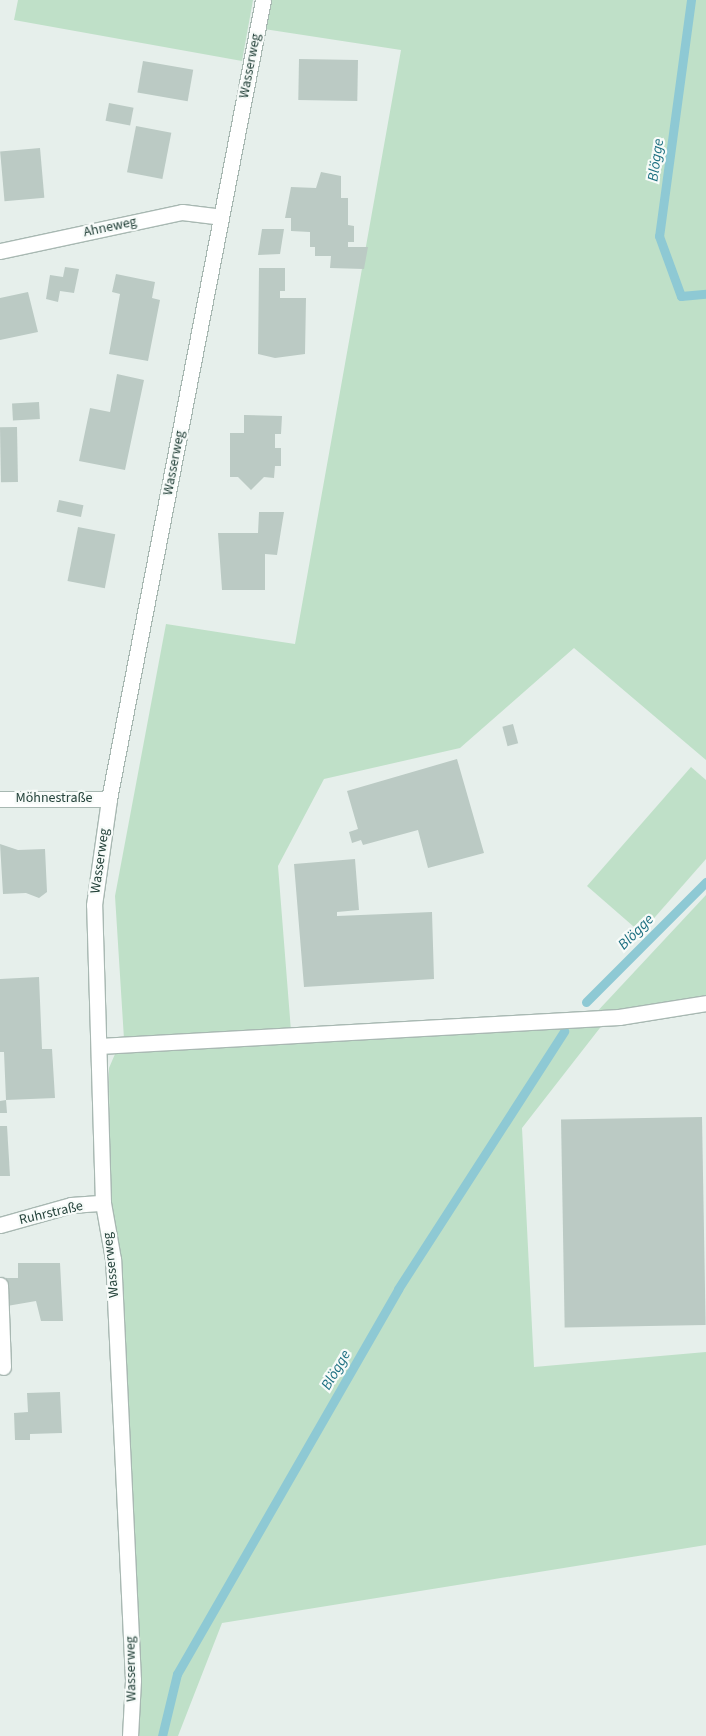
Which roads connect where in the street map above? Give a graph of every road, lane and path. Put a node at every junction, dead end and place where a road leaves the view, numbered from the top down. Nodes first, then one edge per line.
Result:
1 (263, 0) edge
2 (221, 217) junction
3 (0, 251) edge
4 (0, 799) edge
5 (109, 799) junction
6 (706, 1003) edge
7 (99, 1046) junction
8 (103, 1202) junction
9 (0, 1225) edge
10 (0, 1285) edge
11 (3, 1367) dead end
12 (130, 1736) edge

1 - 2 street, Wasserweg
2 - 3 street, Ahneweg
2 - 5 street, Wasserweg
4 - 5 street, Möhnestraße
5 - 7 street, Wasserweg
6 - 7 street
7 - 8 street, Wasserweg
8 - 9 street, Ruhrstraße
8 - 12 street, Wasserweg
10 - 11 street

